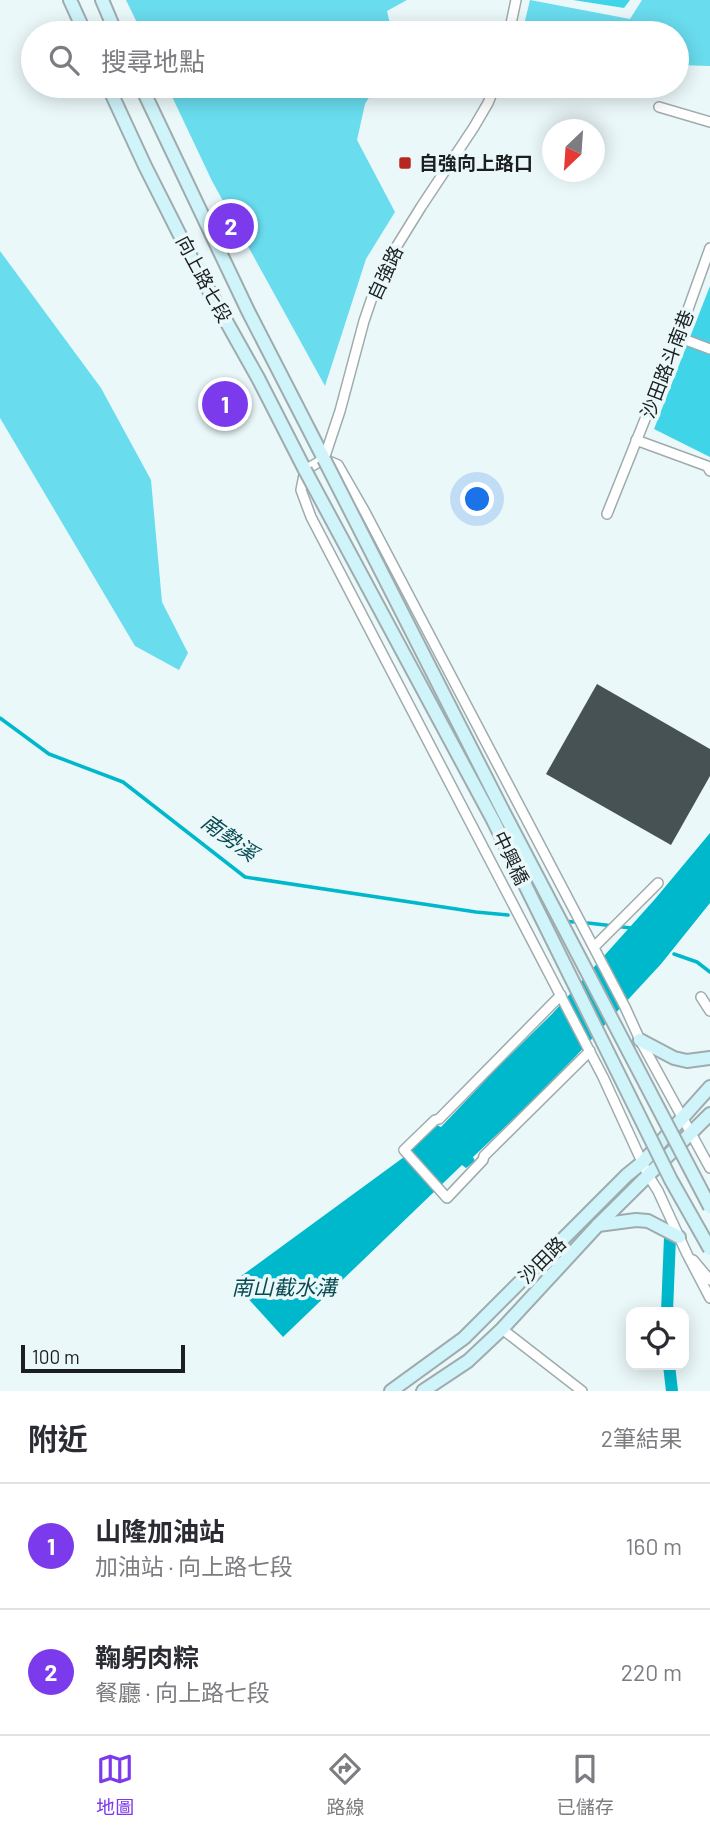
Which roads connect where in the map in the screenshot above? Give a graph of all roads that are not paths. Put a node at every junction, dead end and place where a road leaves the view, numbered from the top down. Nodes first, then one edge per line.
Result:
1 (70, 0) edge
2 (102, 0) edge
3 (516, 0) edge
4 (80, 21) edge
5 (111, 21) edge
6 (512, 21) edge
7 (114, 98) edge
8 (147, 98) edge
9 (490, 98) edge
10 (659, 107) dead end
11 (710, 122) edge
12 (710, 248) edge
13 (678, 337) junction
14 (710, 349) edge
15 (636, 440) junction
16 (324, 459) junction
17 (709, 468) edge
18 (305, 470) junction
19 (607, 514) dead end
20 (658, 883) dead end
21 (594, 947) junction
22 (561, 995) junction
23 (701, 997) dead end
24 (710, 1011) edge
25 (640, 1040) junction
26 (590, 1051) junction
27 (710, 1058) edge
28 (710, 1087) edge
29 (710, 1114) edge
30 (682, 1117) junction
31 (691, 1133) junction
32 (643, 1162) junction
33 (710, 1168) edge
34 (648, 1175) junction
35 (710, 1207) edge
36 (598, 1225) junction
37 (679, 1237) junction
38 (710, 1248) edge
39 (687, 1254) junction
40 (710, 1280) edge
41 (710, 1298) edge
42 (502, 1329) junction
43 (398, 1390) edge
44 (423, 1391) edge
45 (582, 1391) edge

1 - 4 main road
2 - 5 main road
3 - 6 street
7 - 18 main road, 向上路七段
8 - 16 main road, 向上路七段
9 - 16 street, 自強路
10 - 11 street
12 - 13 street, 沙田路斗南巷
13 - 14 street
13 - 15 street, 沙田路斗南巷
15 - 17 street, 沙田路斗南巷
15 - 19 street, 沙田路斗南巷
16 - 18 street
16 - 21 street
16 - 35 main road, 中興橋, bridge
18 - 22 street
18 - 38 main road, 中興橋, bridge
20 - 21 street
21 - 25 street
22 - 26 street
22 - 26 street
23 - 24 street
25 - 27 main road
25 - 30 street
26 - 32 street
28 - 30 main road, 沙田路
29 - 31 main road, 沙田路
30 - 31 street
30 - 32 main road, 沙田路
31 - 33 street
31 - 34 main road, 沙田路
32 - 34 street
32 - 43 main road, 沙田路
34 - 36 main road, 沙田路
34 - 37 street
36 - 37 main road
36 - 42 main road, 沙田路
37 - 39 street
39 - 40 street
39 - 41 street
42 - 44 main road, 沙田路
42 - 45 street

